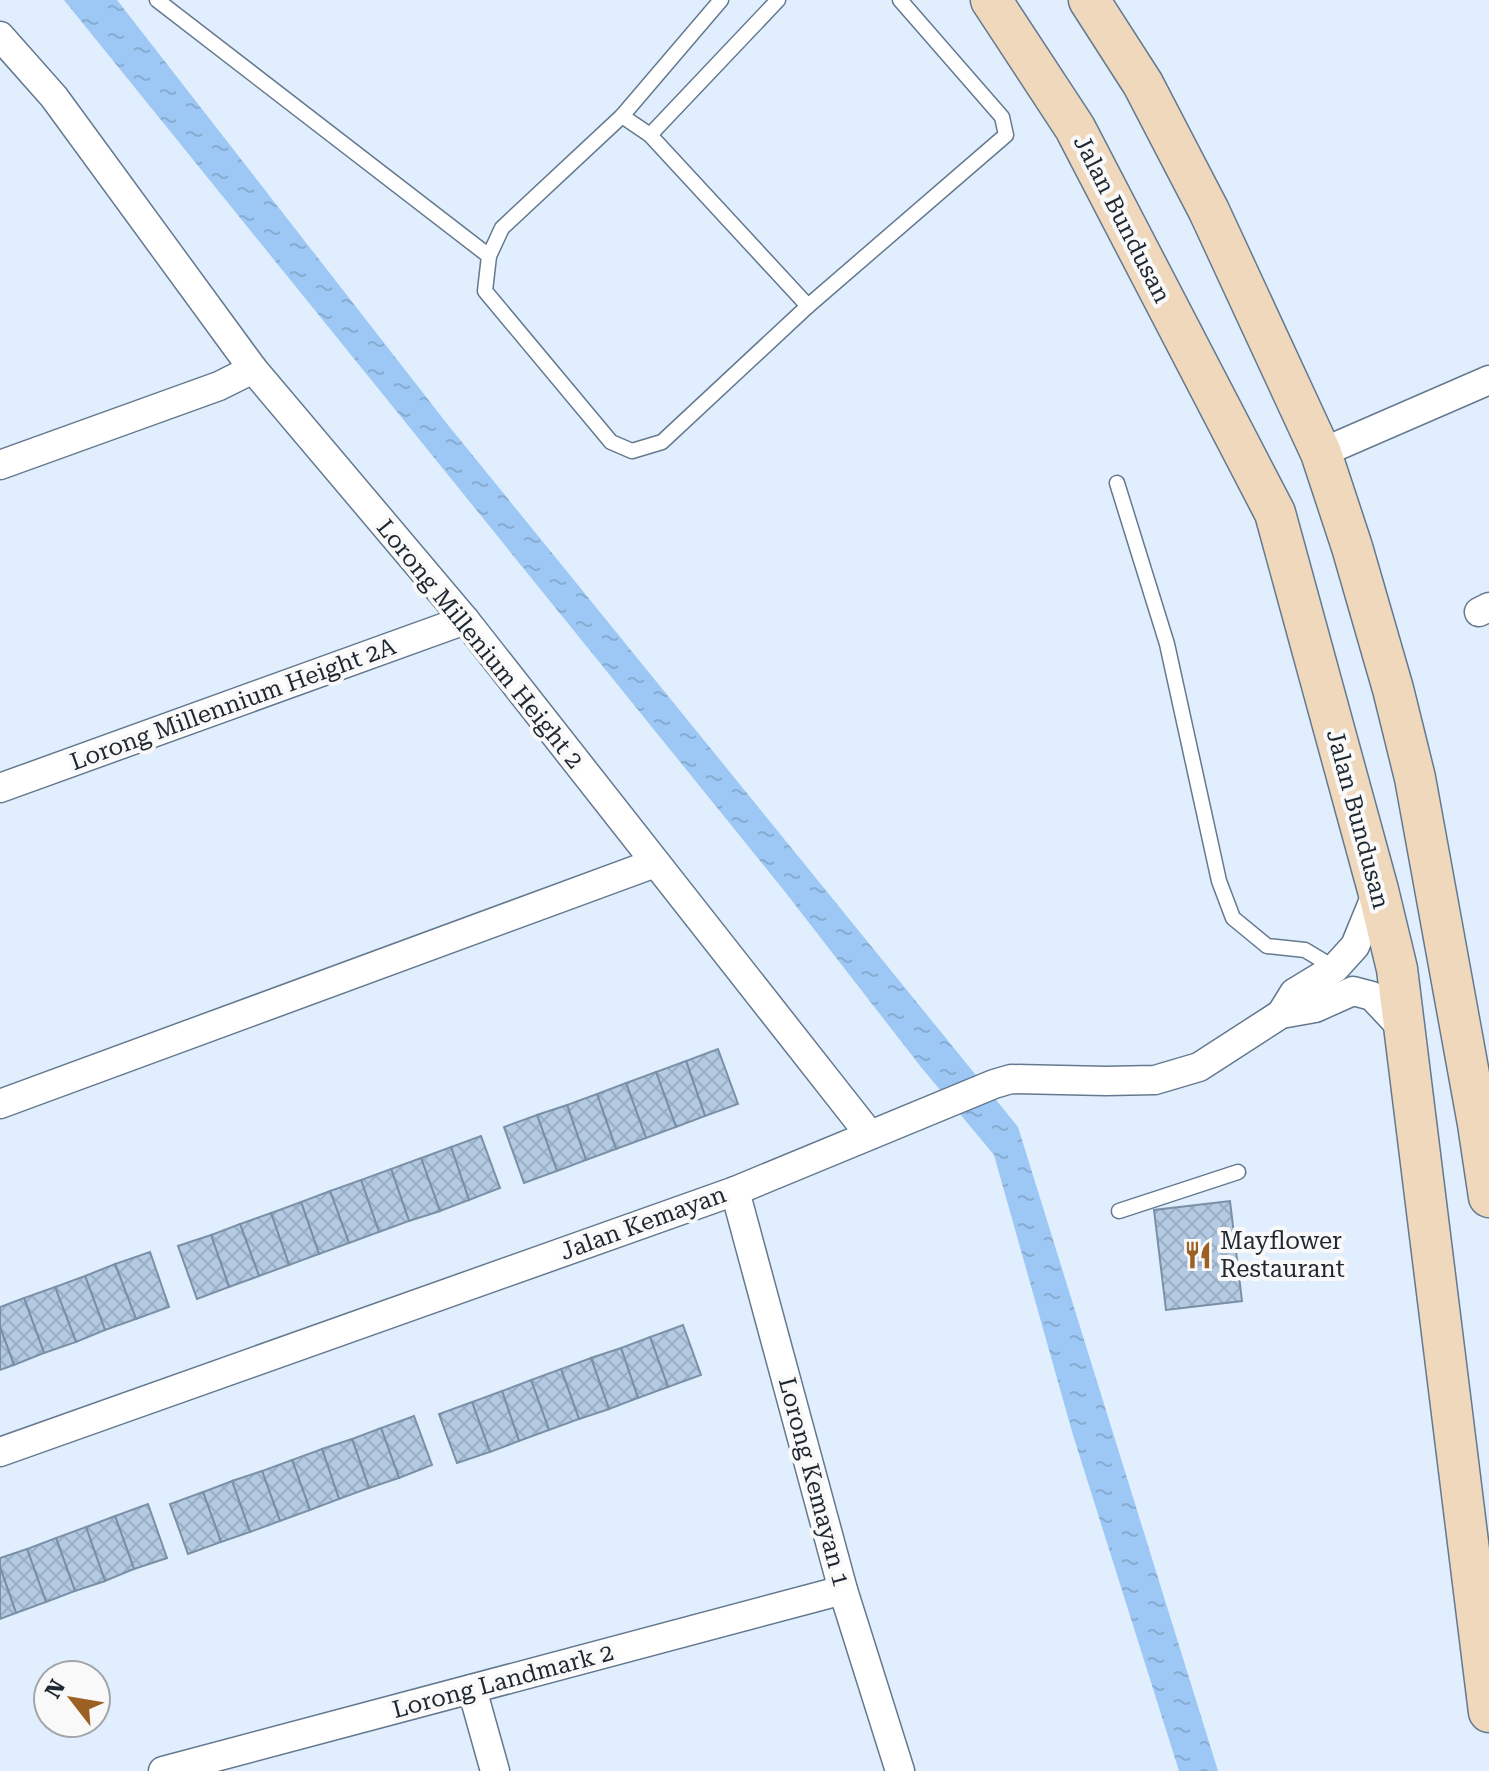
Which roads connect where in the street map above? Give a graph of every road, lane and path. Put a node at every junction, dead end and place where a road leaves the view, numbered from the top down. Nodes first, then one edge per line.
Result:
1 (157, 0) edge
2 (721, 0) edge
3 (778, 0) edge
4 (900, 0) edge
5 (991, 0) edge
6 (1089, 0) edge
7 (0, 36) edge
8 (622, 116) junction
9 (650, 135) junction
10 (489, 256) junction
11 (808, 306) junction
12 (253, 369) junction
13 (1489, 380) edge
14 (1321, 453) junction
15 (0, 465) edge
16 (1117, 483) dead end
17 (465, 620) junction
18 (0, 788) edge
19 (655, 863) junction
20 (1378, 890) junction
21 (1335, 968) junction
22 (1281, 1014) junction
23 (1405, 1031) junction
24 (0, 1104) edge
25 (1484, 1122) edge
26 (870, 1135) junction
27 (1238, 1172) dead end
28 (735, 1191) junction
29 (1489, 1197) edge
30 (1119, 1211) dead end
31 (0, 1452) edge
32 (843, 1590) junction
33 (472, 1689) junction
34 (1489, 1712) edge
35 (171, 1770) edge
36 (495, 1771) edge
37 (900, 1771) edge

1 - 10 lane
2 - 8 lane
3 - 9 lane
4 - 11 lane
5 - 20 main road, Jalan Bundusan
6 - 14 main road
7 - 12 street, Lorong Millenium Height 2
8 - 9 lane
8 - 10 lane
9 - 11 lane
10 - 11 lane
12 - 15 street
12 - 17 street, Lorong Millenium Height 2
13 - 14 street
14 - 25 main road
16 - 21 lane
17 - 18 street, Lorong Millennium Height 2A
17 - 19 street, Lorong Millenium Height 2
19 - 24 street
19 - 26 street, Lorong Millenium Height 2
20 - 21 street
20 - 23 main road, Jalan Bundusan
21 - 22 street
22 - 23 street
22 - 26 street, Jalan Kemayan
23 - 34 main road, Jalan Bundusan
25 - 29 main road
26 - 28 street, Jalan Kemayan
27 - 30 lane
28 - 31 street, Jalan Kemayan
28 - 32 street, Lorong Kemayan 1
32 - 33 street, Lorong Landmark 2
32 - 37 street, Lorong Kemayan 1
33 - 35 street, Lorong Landmark 2
33 - 36 street

